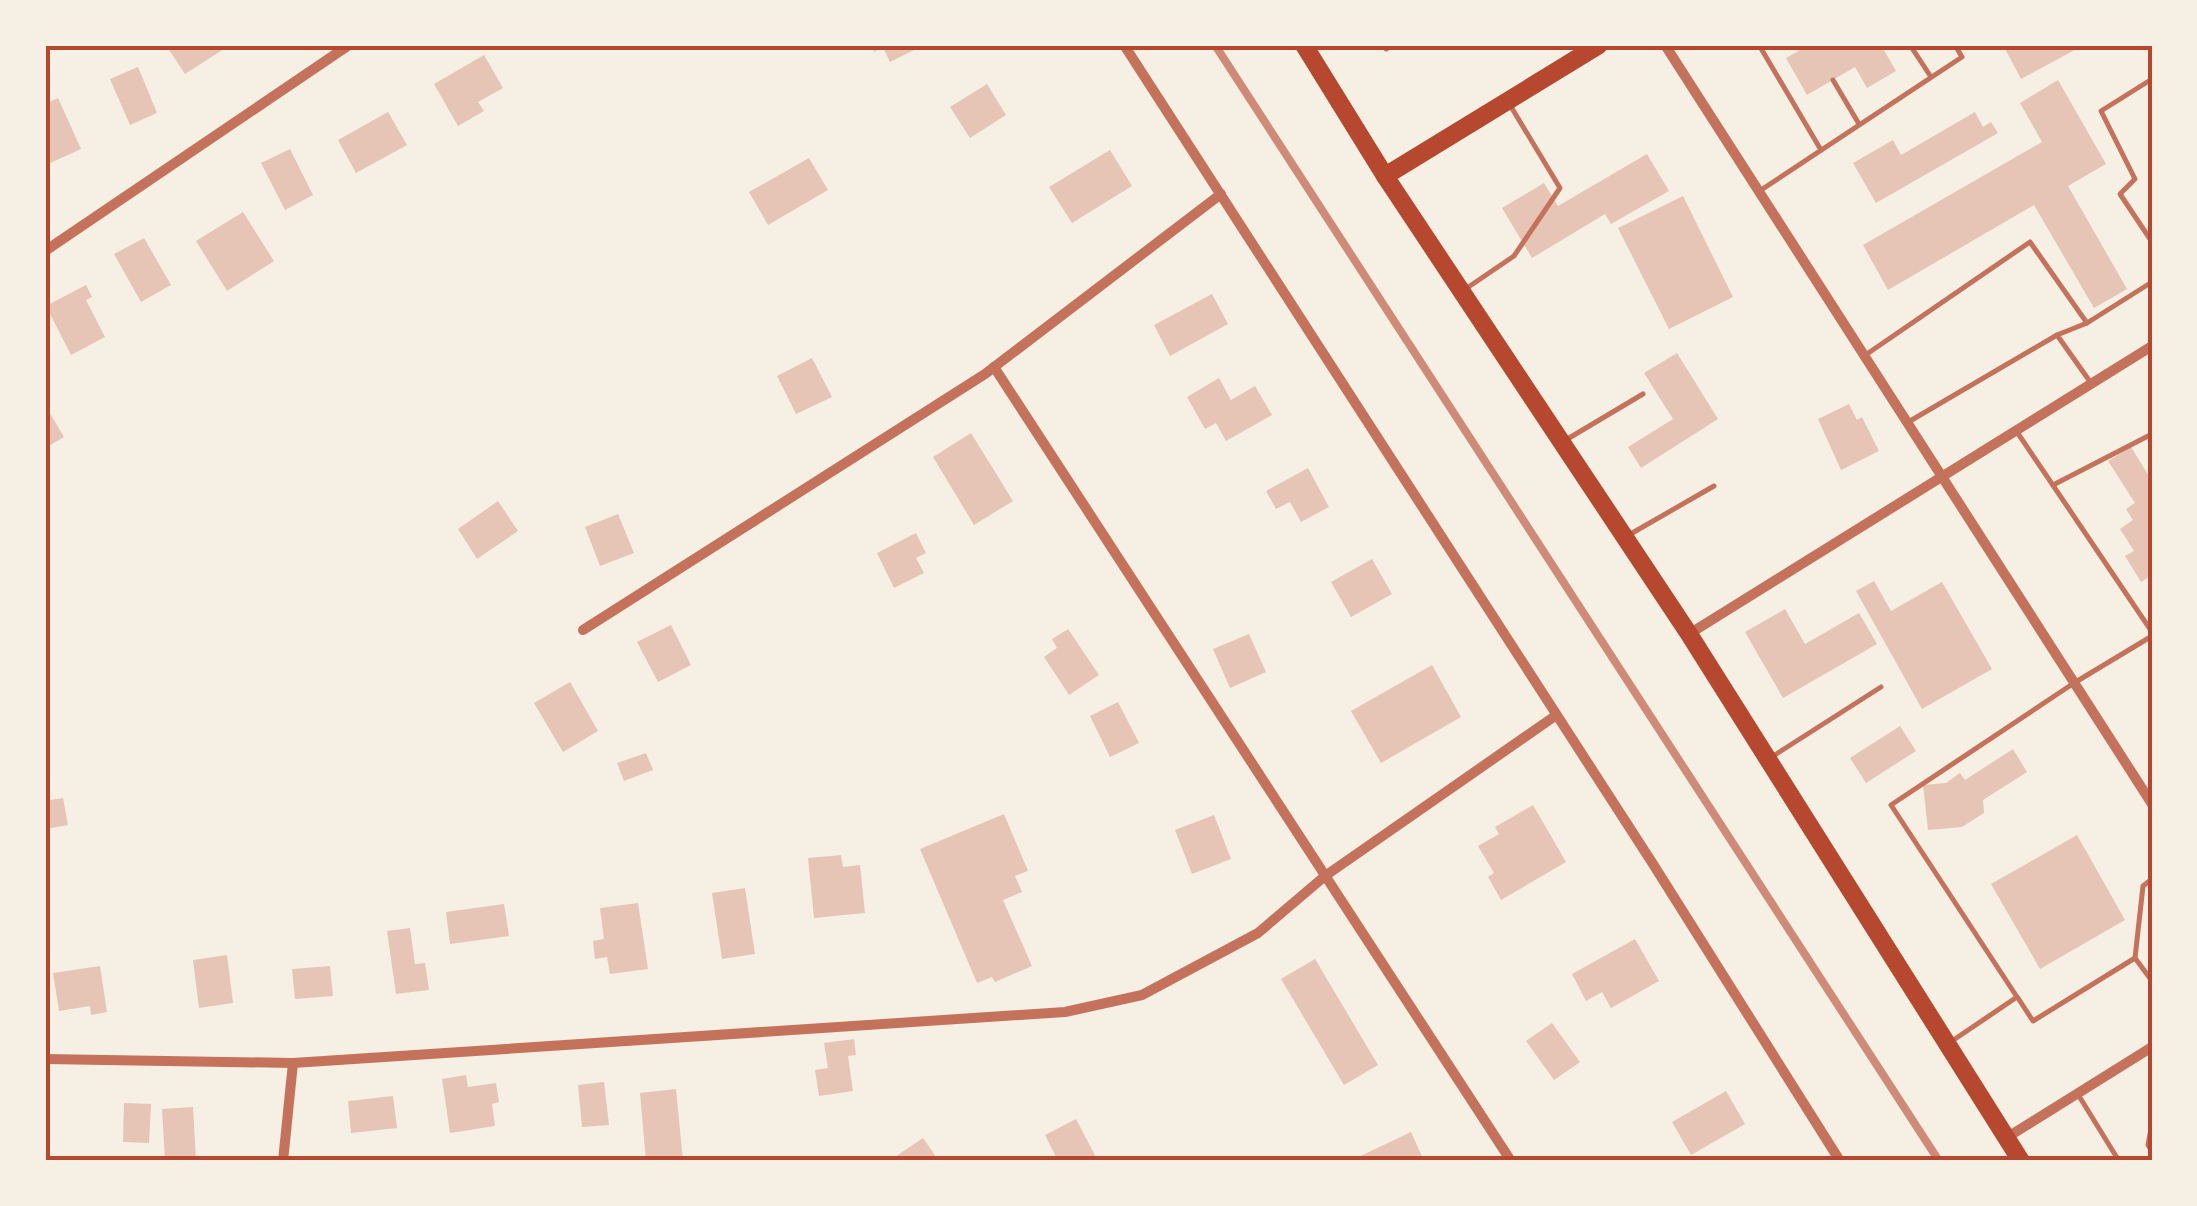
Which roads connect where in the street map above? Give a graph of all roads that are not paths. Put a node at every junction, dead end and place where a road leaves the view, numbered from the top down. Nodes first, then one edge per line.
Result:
1 (349, 45) edge
2 (1124, 45) edge
3 (1304, 45) edge
4 (1384, 45) edge
5 (1393, 45) edge
6 (1599, 45) edge
7 (1665, 45) edge
8 (1759, 45) edge
9 (1910, 45) edge
10 (1955, 45) edge
11 (1931, 77) junction
12 (2152, 79) edge
13 (1833, 80) dead end
14 (1507, 101) junction
15 (1859, 124) junction
16 (1821, 150) junction
17 (1384, 176) junction
18 (1759, 192) junction
19 (1222, 194) junction
20 (2152, 242) edge
21 (45, 252) edge
22 (2152, 282) edge
23 (1462, 292) junction
24 (2087, 323) junction
25 (2057, 335) junction
26 (2152, 346) edge
27 (1864, 356) junction
28 (994, 367) junction
29 (2091, 383) junction
30 (1643, 394) dead end
31 (1907, 423) junction
32 (2015, 429) junction
33 (2152, 434) edge
34 (1561, 442) junction
35 (1941, 474) junction
36 (2053, 485) junction
37 (1714, 486) dead end
38 (1624, 537) junction
39 (583, 630) dead end
40 (1689, 634) junction
41 (2152, 634) edge
42 (2074, 683) junction
43 (1880, 687) dead end
44 (1555, 716) junction
45 (1767, 760) junction
46 (2152, 804) edge
47 (1325, 876) junction
48 (2152, 879) edge
49 (2136, 958) junction
50 (2152, 981) edge
51 (2018, 997) junction
52 (1946, 1046) junction
53 (2152, 1047) edge
54 (45, 1059) edge
55 (293, 1064) junction
56 (2078, 1093) junction
57 (2152, 1124) edge
58 (2006, 1138) junction
59 (2152, 1151) edge
60 (283, 1161) edge
61 (1511, 1161) edge
62 (1840, 1161) edge
63 (2021, 1161) edge
64 (2119, 1161) edge

1 - 21 street
2 - 19 street
3 - 17 main road
4 - 5 lane
6 - 14 main road
7 - 18 street
8 - 16 lane
9 - 11 lane
10 - 11 lane
11 - 15 lane
12 - 20 lane
13 - 15 lane
14 - 17 main road
14 - 23 lane
15 - 16 lane
16 - 18 lane
17 - 23 main road
18 - 27 street
19 - 28 street
19 - 44 street
22 - 24 lane
23 - 34 main road
24 - 25 lane
24 - 27 lane
25 - 29 lane
25 - 31 lane
26 - 29 street
27 - 31 street
28 - 39 street
28 - 47 street
29 - 32 street
30 - 34 lane
31 - 35 street
32 - 35 street
32 - 36 lane
33 - 36 lane
34 - 38 main road
35 - 40 street
35 - 42 street
36 - 41 lane
37 - 38 lane
38 - 40 main road
40 - 45 main road
41 - 42 lane
42 - 46 street
42 - 51 lane
43 - 45 lane
44 - 47 street
44 - 62 street
45 - 52 main road
47 - 55 street
47 - 61 street
48 - 49 lane
49 - 50 lane
49 - 51 lane
51 - 52 lane
52 - 58 main road
53 - 56 street
54 - 55 street
55 - 60 street
56 - 58 street
56 - 64 lane
57 - 59 lane
58 - 63 main road

